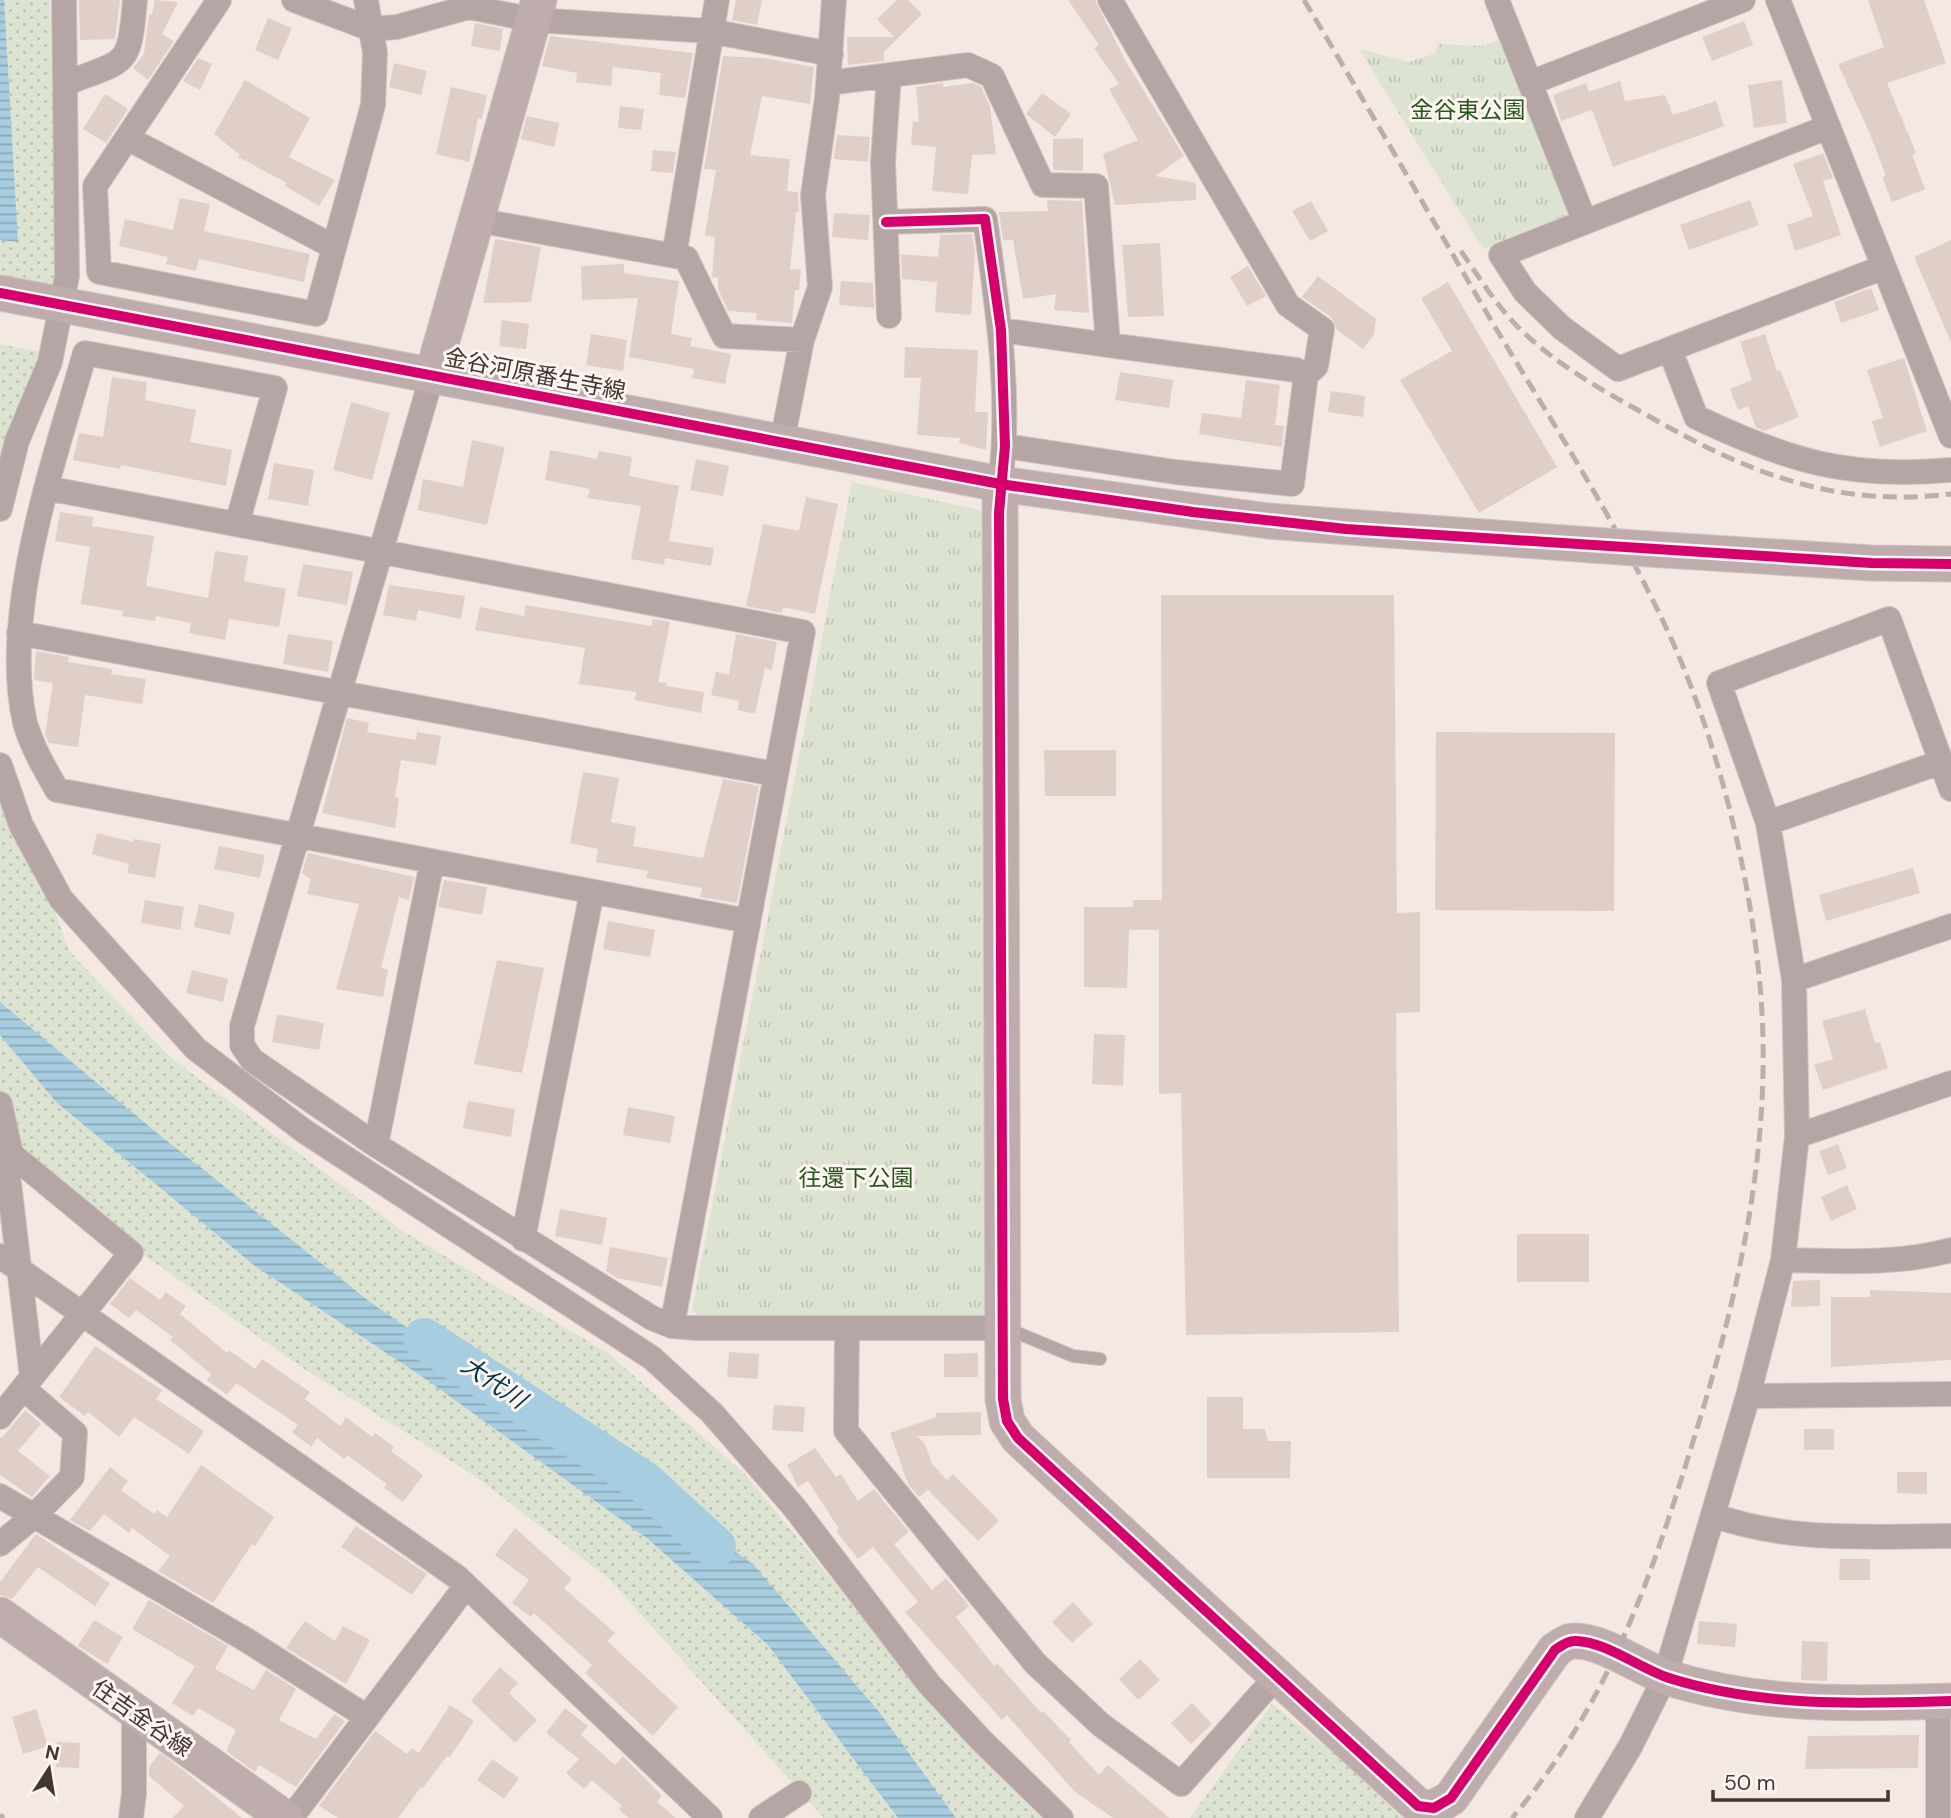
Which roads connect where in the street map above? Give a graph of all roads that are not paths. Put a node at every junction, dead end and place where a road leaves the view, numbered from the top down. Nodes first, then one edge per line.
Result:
1 (64, 0) edge
2 (135, 0) edge
3 (219, 0) edge
4 (294, 0) edge
5 (366, 0) edge
6 (717, 0) edge
7 (834, 0) edge
8 (1110, 0) edge
9 (1497, 0) edge
10 (1743, 0) edge
11 (1777, 0) edge
12 (537, 10) edge
13 (371, 29) junction
14 (710, 31) junction
15 (831, 54) junction
16 (889, 75) junction
17 (67, 83) junction
18 (828, 83) junction
19 (1530, 83) junction
20 (1828, 127) junction
21 (127, 138) junction
22 (476, 220) junction
23 (886, 222) junction
24 (1585, 222) junction
25 (334, 247) junction
26 (674, 256) junction
27 (1884, 267) junction
28 (0, 293) edge
29 (62, 305) junction
30 (889, 316) dead end
31 (1001, 330) junction
32 (802, 340) junction
33 (1108, 345) junction
34 (1670, 350) junction
35 (1306, 375) junction
36 (432, 376) junction
37 (1951, 436) edge
38 (782, 442) junction
39 (1005, 446) junction
40 (1951, 470) edge
41 (1000, 484) junction
42 (46, 488) junction
43 (0, 509) edge
44 (236, 524) junction
45 (380, 551) junction
46 (1951, 564) edge
47 (19, 633) junction
48 (338, 693) junction
49 (1941, 762) junction
50 (0, 765) edge
51 (775, 774) junction
52 (1951, 789) edge
53 (1768, 823) junction
54 (297, 834) junction
55 (432, 862) junction
56 (592, 892) junction
57 (748, 921) junction
58 (1951, 926) edge
59 (1794, 980) junction
60 (1951, 1083) edge
61 (0, 1104) edge
62 (1797, 1136) junction
63 (376, 1144) junction
64 (6, 1153) edge
65 (523, 1239) junction
66 (1951, 1250) edge
67 (1783, 1260) junction
68 (10, 1263) edge
69 (84, 1313) junction
70 (672, 1326) junction
71 (1004, 1328) junction
72 (847, 1329) junction
73 (1100, 1359) dead end
74 (28, 1382) junction
75 (1951, 1394) edge
76 (1748, 1396) junction
77 (1, 1415) edge
78 (0, 1496) edge
79 (1713, 1515) junction
80 (33, 1517) junction
81 (1951, 1536) edge
82 (0, 1544) edge
83 (466, 1586) junction
84 (0, 1615) edge
85 (1276, 1676) junction
86 (1665, 1677) junction
87 (1945, 1702) edge
88 (134, 1713) junction
89 (367, 1717) junction
90 (799, 1793) dead end
91 (131, 1818) edge
92 (288, 1818) edge
93 (709, 1818) edge
94 (761, 1818) edge
95 (1061, 1818) edge
96 (1587, 1818) edge
97 (1938, 1818) edge

1 - 17 street
2 - 17 street
3 - 21 street
4 - 13 street
5 - 13 street
6 - 14 street
7 - 15 street
8 - 35 street
9 - 19 street
10 - 19 street
11 - 20 street
12 - 13 street
12 - 14 street
12 - 22 street
13 - 25 street
14 - 15 street
14 - 26 street
15 - 18 street
16 - 18 street
16 - 23 street
16 - 33 street
17 - 29 street
18 - 32 street
19 - 24 street
20 - 24 street
20 - 27 street
21 - 25 street
21 - 25 street
22 - 26 street
22 - 36 street
23 - 30 street
23 - 31 street
24 - 34 street
26 - 32 street
27 - 34 street
27 - 37 street
28 - 29 street, 金谷河原番生寺線
29 - 36 street, 金谷河原番生寺線
29 - 43 street
31 - 33 street
31 - 39 street
32 - 38 street
33 - 35 street
34 - 40 street
35 - 39 street
36 - 38 street, 金谷河原番生寺線
36 - 45 street
38 - 41 street, 金谷河原番生寺線
39 - 41 street
41 - 46 street, 金谷河原番生寺線, bridge
41 - 71 street
42 - 44 street
42 - 44 street
42 - 47 street
44 - 45 street
45 - 48 street
45 - 51 street
47 - 48 street
47 - 54 street
48 - 51 street
48 - 54 street
49 - 52 street
49 - 53 street
49 - 53 street
50 - 95 street
51 - 57 street
53 - 59 street
54 - 55 street
54 - 63 street
55 - 56 street
55 - 63 street
56 - 57 street
56 - 65 street
57 - 70 street
58 - 59 street
59 - 62 street
60 - 62 street
61 - 64 street
62 - 67 street
63 - 65 street
64 - 68 street
64 - 69 street
65 - 70 street
66 - 67 street
67 - 76 street
68 - 69 street
68 - 74 street
69 - 74 street
69 - 83 street
70 - 72 street
71 - 72 street
71 - 73 lane
71 - 85 street
72 - 85 street
74 - 77 street
74 - 80 street
75 - 76 street
76 - 79 street
78 - 80 street
79 - 81 street
79 - 86 street
80 - 82 street
80 - 89 street
83 - 89 street
83 - 93 street
84 - 88 street, 住吉金谷線
85 - 86 street
86 - 87 street
86 - 96 street
87 - 97 street
88 - 91 street
88 - 92 street, 住吉金谷線
89 - 92 street
90 - 94 street

